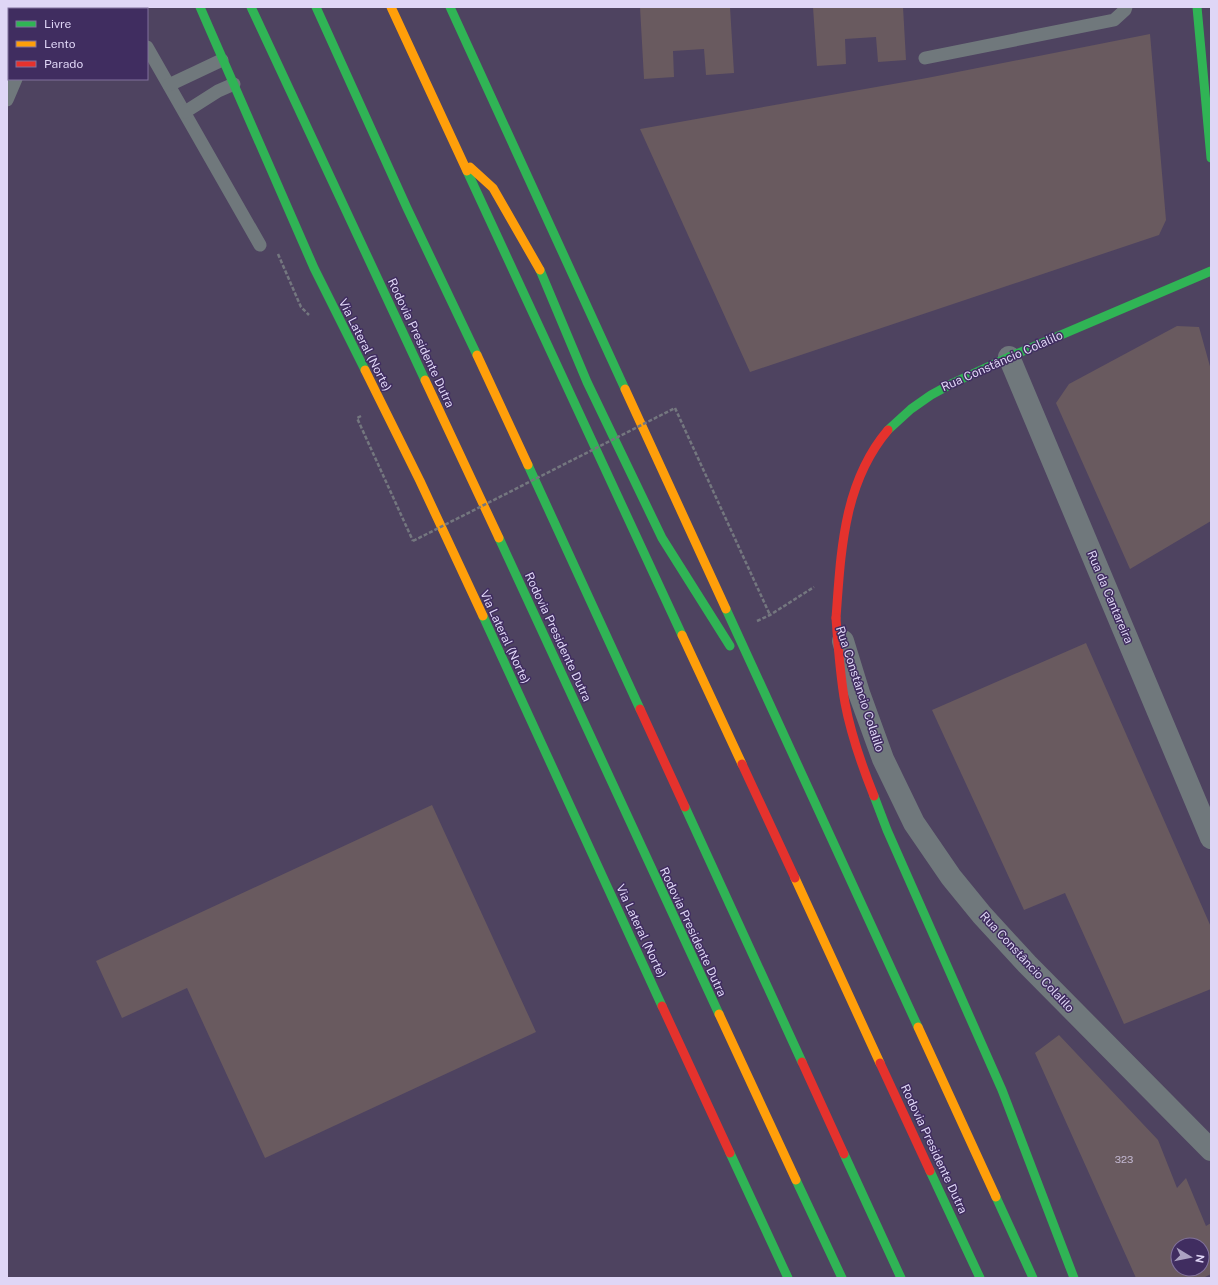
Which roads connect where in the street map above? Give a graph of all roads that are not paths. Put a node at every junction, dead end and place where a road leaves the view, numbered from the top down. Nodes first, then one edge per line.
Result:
1 (200, 7) edge
2 (251, 7) edge
3 (316, 7) edge
4 (392, 7) edge
5 (450, 7) edge
6 (1126, 7) edge
7 (1197, 7) edge
8 (148, 49) edge
9 (926, 58) dead end
10 (222, 60) junction
11 (16, 80) edge
12 (234, 84) junction
13 (169, 85) junction
14 (7, 100) edge
15 (185, 112) junction
16 (1211, 158) edge
17 (463, 161) junction
18 (260, 245) dead end
19 (1211, 271) edge
20 (1009, 357) junction
21 (836, 618) junction
22 (750, 661) junction
23 (1211, 836) edge
24 (1211, 1150) edge
25 (788, 1278) edge
26 (842, 1278) edge
27 (901, 1278) edge
28 (980, 1278) edge
29 (1033, 1278) edge
30 (1074, 1278) edge

1 - 10 main road, Via Lateral (Norte)
2 - 26 main road, Rodovia Presidente Dutra
3 - 27 main road
4 - 17 main road, Rodovia Presidente Dutra
5 - 22 main road
6 - 9 lane
7 - 16 main road
8 - 13 lane
10 - 12 main road, Via Lateral (Norte)
10 - 13 lane
11 - 14 lane
12 - 15 lane
12 - 25 main road, Via Lateral (Norte)
13 - 15 lane
15 - 18 lane
17 - 22 main road
17 - 28 main road, Rodovia Presidente Dutra
19 - 20 main road, Rua Constâncio Colalilo
20 - 21 main road, Rua Constâncio Colalilo
20 - 23 street, Rua da Cantareira
21 - 24 street, Rua Constâncio Colalilo
21 - 30 main road
22 - 29 main road

